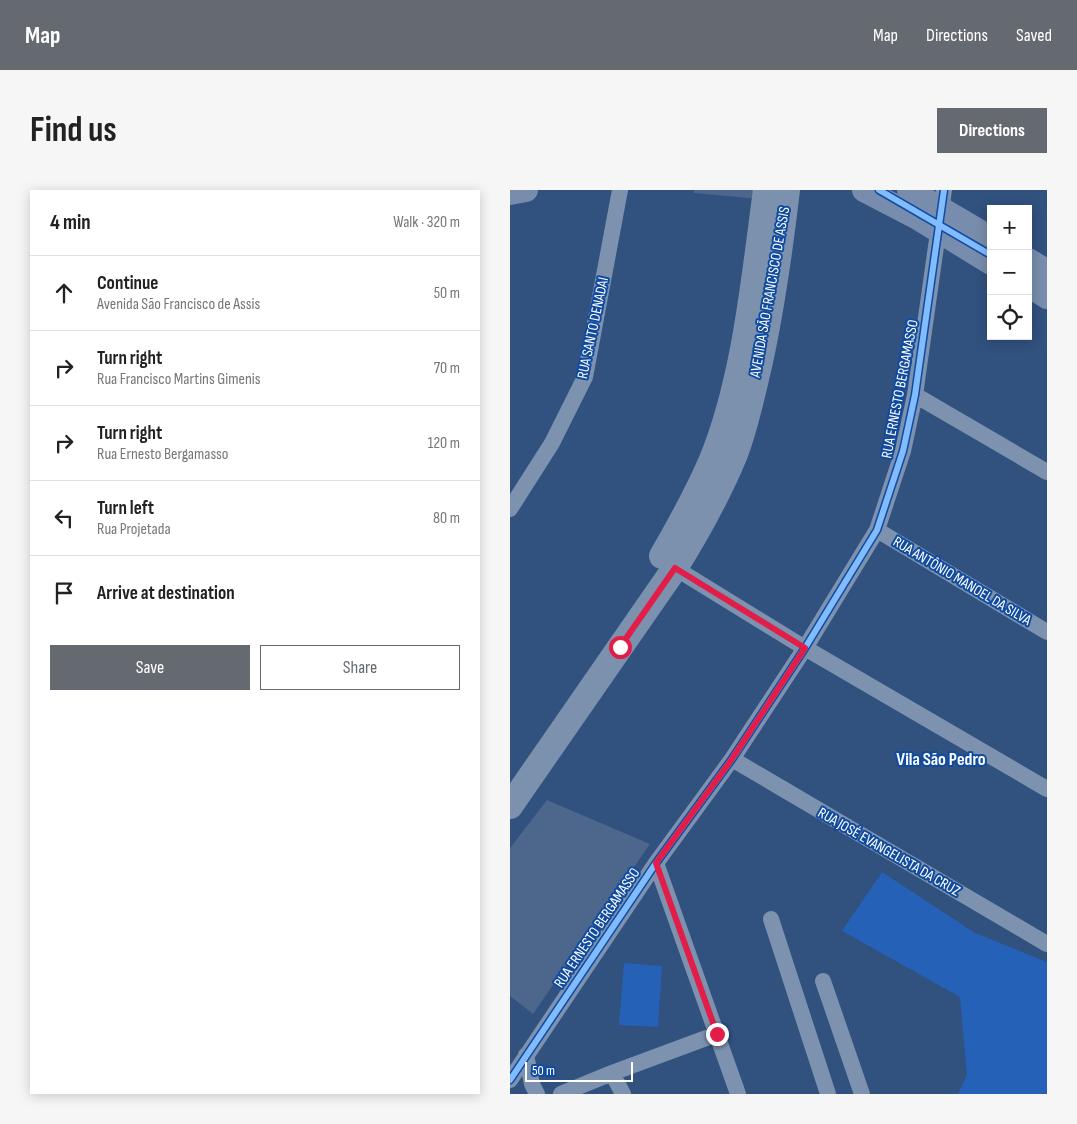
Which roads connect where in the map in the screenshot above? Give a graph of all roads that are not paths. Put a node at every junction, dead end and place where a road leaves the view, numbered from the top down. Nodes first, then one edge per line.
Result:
1 (526, 190) edge
2 (620, 190) edge
3 (766, 190) edge
4 (787, 190) edge
5 (864, 190) edge
6 (909, 190) edge
7 (510, 193) edge
8 (942, 210) edge
9 (987, 236) edge
10 (987, 259) edge
11 (1032, 262) edge
12 (1047, 271) edge
13 (1032, 288) edge
14 (1047, 297) edge
15 (915, 395) junction
16 (1047, 472) edge
17 (510, 509) edge
18 (878, 530) junction
19 (675, 568) junction
20 (1047, 632) edge
21 (805, 648) junction
22 (732, 759) junction
23 (510, 774) edge
24 (1047, 789) edge
25 (510, 806) edge
26 (656, 863) junction
27 (771, 918) dead end
28 (1047, 944) edge
29 (823, 981) dead end
30 (717, 1034) junction
31 (526, 1054) junction
32 (612, 1072) junction
33 (510, 1080) edge
34 (537, 1094) edge
35 (561, 1094) edge
36 (623, 1094) edge
37 (738, 1094) edge
38 (828, 1094) edge
39 (862, 1094) edge

1 - 7 main road
2 - 17 street, RUA SANTO DENADAI
3 - 23 main road, AVENIDA SÃO FRANCISCO DE ASSIS
4 - 19 main road, AVENIDA SÃO FRANCISCO DE ASSIS
5 - 8 main road
6 - 8 main road
8 - 9 main road
8 - 10 main road
8 - 15 street, RUA ERNESTO BERGAMASSO
11 - 12 main road
13 - 14 main road
15 - 16 street
15 - 18 street, RUA ERNESTO BERGAMASSO
18 - 20 street, RUA ANTÔNIO MANOEL DA SILVA
18 - 21 street, RUA ERNESTO BERGAMASSO
19 - 21 street
19 - 25 main road, AVENIDA SÃO FRANCISCO DE ASSIS
21 - 22 street, RUA ERNESTO BERGAMASSO
21 - 24 street
22 - 26 street, RUA ERNESTO BERGAMASSO
22 - 28 street, RUA JOSÉ EVANGELISTA DA CRUZ
26 - 30 street
26 - 31 street, RUA ERNESTO BERGAMASSO
27 - 38 street
29 - 39 street
30 - 32 street
30 - 37 street
31 - 33 street, RUA ERNESTO BERGAMASSO
31 - 34 street
32 - 35 street
32 - 36 street

